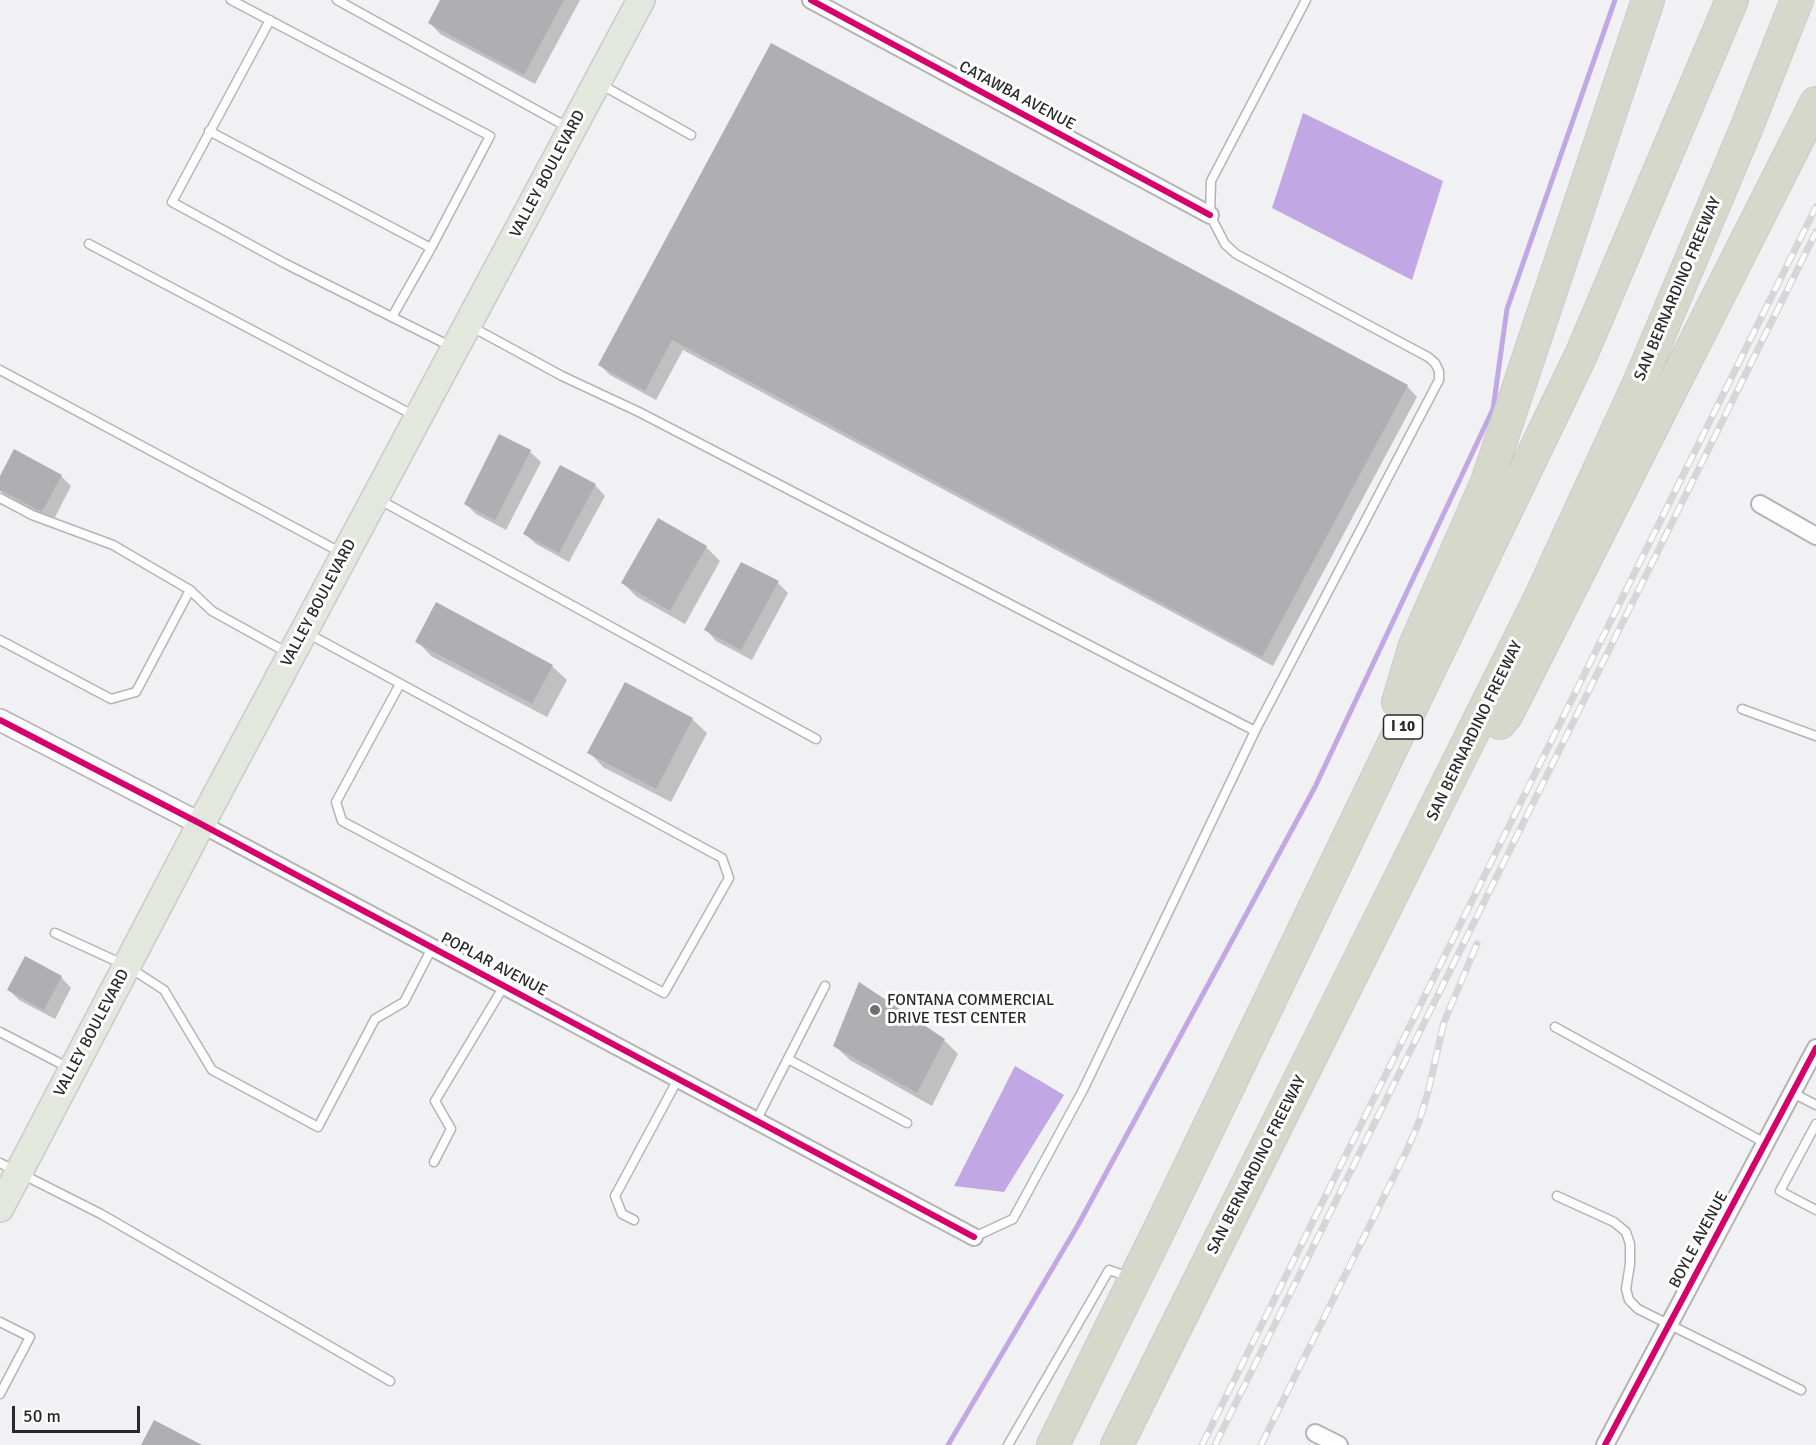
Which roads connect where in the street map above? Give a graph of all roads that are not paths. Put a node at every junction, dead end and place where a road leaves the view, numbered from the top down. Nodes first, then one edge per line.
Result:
1 (231, 0) edge
2 (337, 0) edge
3 (641, 0) edge
4 (812, 0) edge
5 (1306, 0) edge
6 (1648, 0) edge
7 (1721, 0) edge
8 (1732, 0) edge
9 (1797, 0) edge
10 (270, 20) junction
11 (597, 82) junction
12 (1691, 97) junction
13 (1816, 103) edge
14 (572, 130) junction
15 (209, 131) junction
16 (691, 135) dead end
17 (1210, 215) junction
18 (88, 244) dead end
19 (431, 248) junction
20 (392, 317) junction
21 (461, 337) junction
22 (0, 370) edge
23 (418, 417) junction
24 (0, 498) edge
25 (375, 498) junction
26 (1760, 504) dead end
27 (1816, 536) edge
28 (345, 554) junction
29 (190, 590) junction
30 (0, 640) edge
31 (298, 643) junction
32 (400, 684) junction
33 (1742, 709) dead end
34 (0, 720) edge
35 (1255, 731) junction
36 (1816, 736) edge
37 (816, 739) dead end
38 (1372, 790) junction
39 (1441, 800) junction
40 (201, 824) junction
41 (55, 933) dead end
42 (432, 948) junction
43 (127, 966) junction
44 (504, 986) junction
45 (825, 986) dead end
46 (1555, 1027) dead end
47 (0, 1032) edge
48 (1816, 1048) edge
49 (788, 1059) junction
50 (72, 1070) junction
51 (678, 1079) junction
52 (1792, 1093) junction
53 (1816, 1105) edge
54 (756, 1121) junction
55 (907, 1123) dead end
56 (1816, 1124) edge
57 (1765, 1143) junction
58 (434, 1162) dead end
59 (9, 1168) edge
60 (1557, 1196) dead end
61 (0, 1208) edge
62 (1816, 1210) edge
63 (634, 1220) dead end
64 (974, 1238) joint
65 (1135, 1279) junction
66 (0, 1322) edge
67 (1669, 1325) junction
68 (390, 1381) dead end
69 (1802, 1390) dead end
70 (0, 1394) edge
71 (1315, 1433) dead end
72 (1008, 1445) edge
73 (1053, 1445) edge
74 (1117, 1445) edge
75 (1339, 1445) edge
76 (1605, 1445) edge

1 - 10 lane
2 - 14 lane
3 - 11 main road, VALLEY BOULEVARD
4 - 17 street, CATAWBA AVENUE
5 - 17 lane
6 - 38 highway
7 - 12 highway
8 - 12 highway, I 10
9 - 39 highway, SAN BERNARDINO FREEWAY
10 - 15 lane
10 - 19 lane
11 - 14 main road, VALLEY BOULEVARD
11 - 16 lane
12 - 38 highway, I 10
13 - 39 highway
14 - 21 main road, VALLEY BOULEVARD
15 - 19 lane
15 - 20 lane
17 - 35 lane
18 - 23 lane
19 - 20 lane
20 - 21 lane
21 - 23 main road, VALLEY BOULEVARD
21 - 35 lane
22 - 28 lane
23 - 25 main road, VALLEY BOULEVARD
24 - 29 lane
25 - 28 main road, VALLEY BOULEVARD
25 - 37 lane
26 - 27 street
28 - 31 main road, VALLEY BOULEVARD
29 - 30 lane
29 - 31 lane
31 - 32 lane
31 - 40 main road, VALLEY BOULEVARD
32 - 32 lane
33 - 36 lane
34 - 40 street, POPLAR AVENUE
35 - 64 lane
38 - 65 highway, I 10
39 - 74 highway, SAN BERNARDINO FREEWAY
40 - 42 street, POPLAR AVENUE
40 - 43 main road, VALLEY BOULEVARD
41 - 43 lane
42 - 43 lane
42 - 44 street, POPLAR AVENUE
43 - 50 main road, VALLEY BOULEVARD
44 - 51 street, POPLAR AVENUE
44 - 58 lane
45 - 49 lane
46 - 57 lane
47 - 50 lane
48 - 52 street, BOYLE AVENUE
49 - 54 lane
49 - 55 lane
50 - 59 main road, VALLEY BOULEVARD
51 - 54 street, POPLAR AVENUE
51 - 63 lane
52 - 53 lane
52 - 57 street, BOYLE AVENUE
54 - 64 street, POPLAR AVENUE
56 - 62 lane
57 - 67 street, BOYLE AVENUE
59 - 61 main road, VALLEY BOULEVARD
59 - 68 lane
60 - 67 lane
65 - 72 lane
65 - 73 highway, I 10
66 - 70 lane
67 - 69 lane
67 - 76 street, BOYLE AVENUE
71 - 75 street

